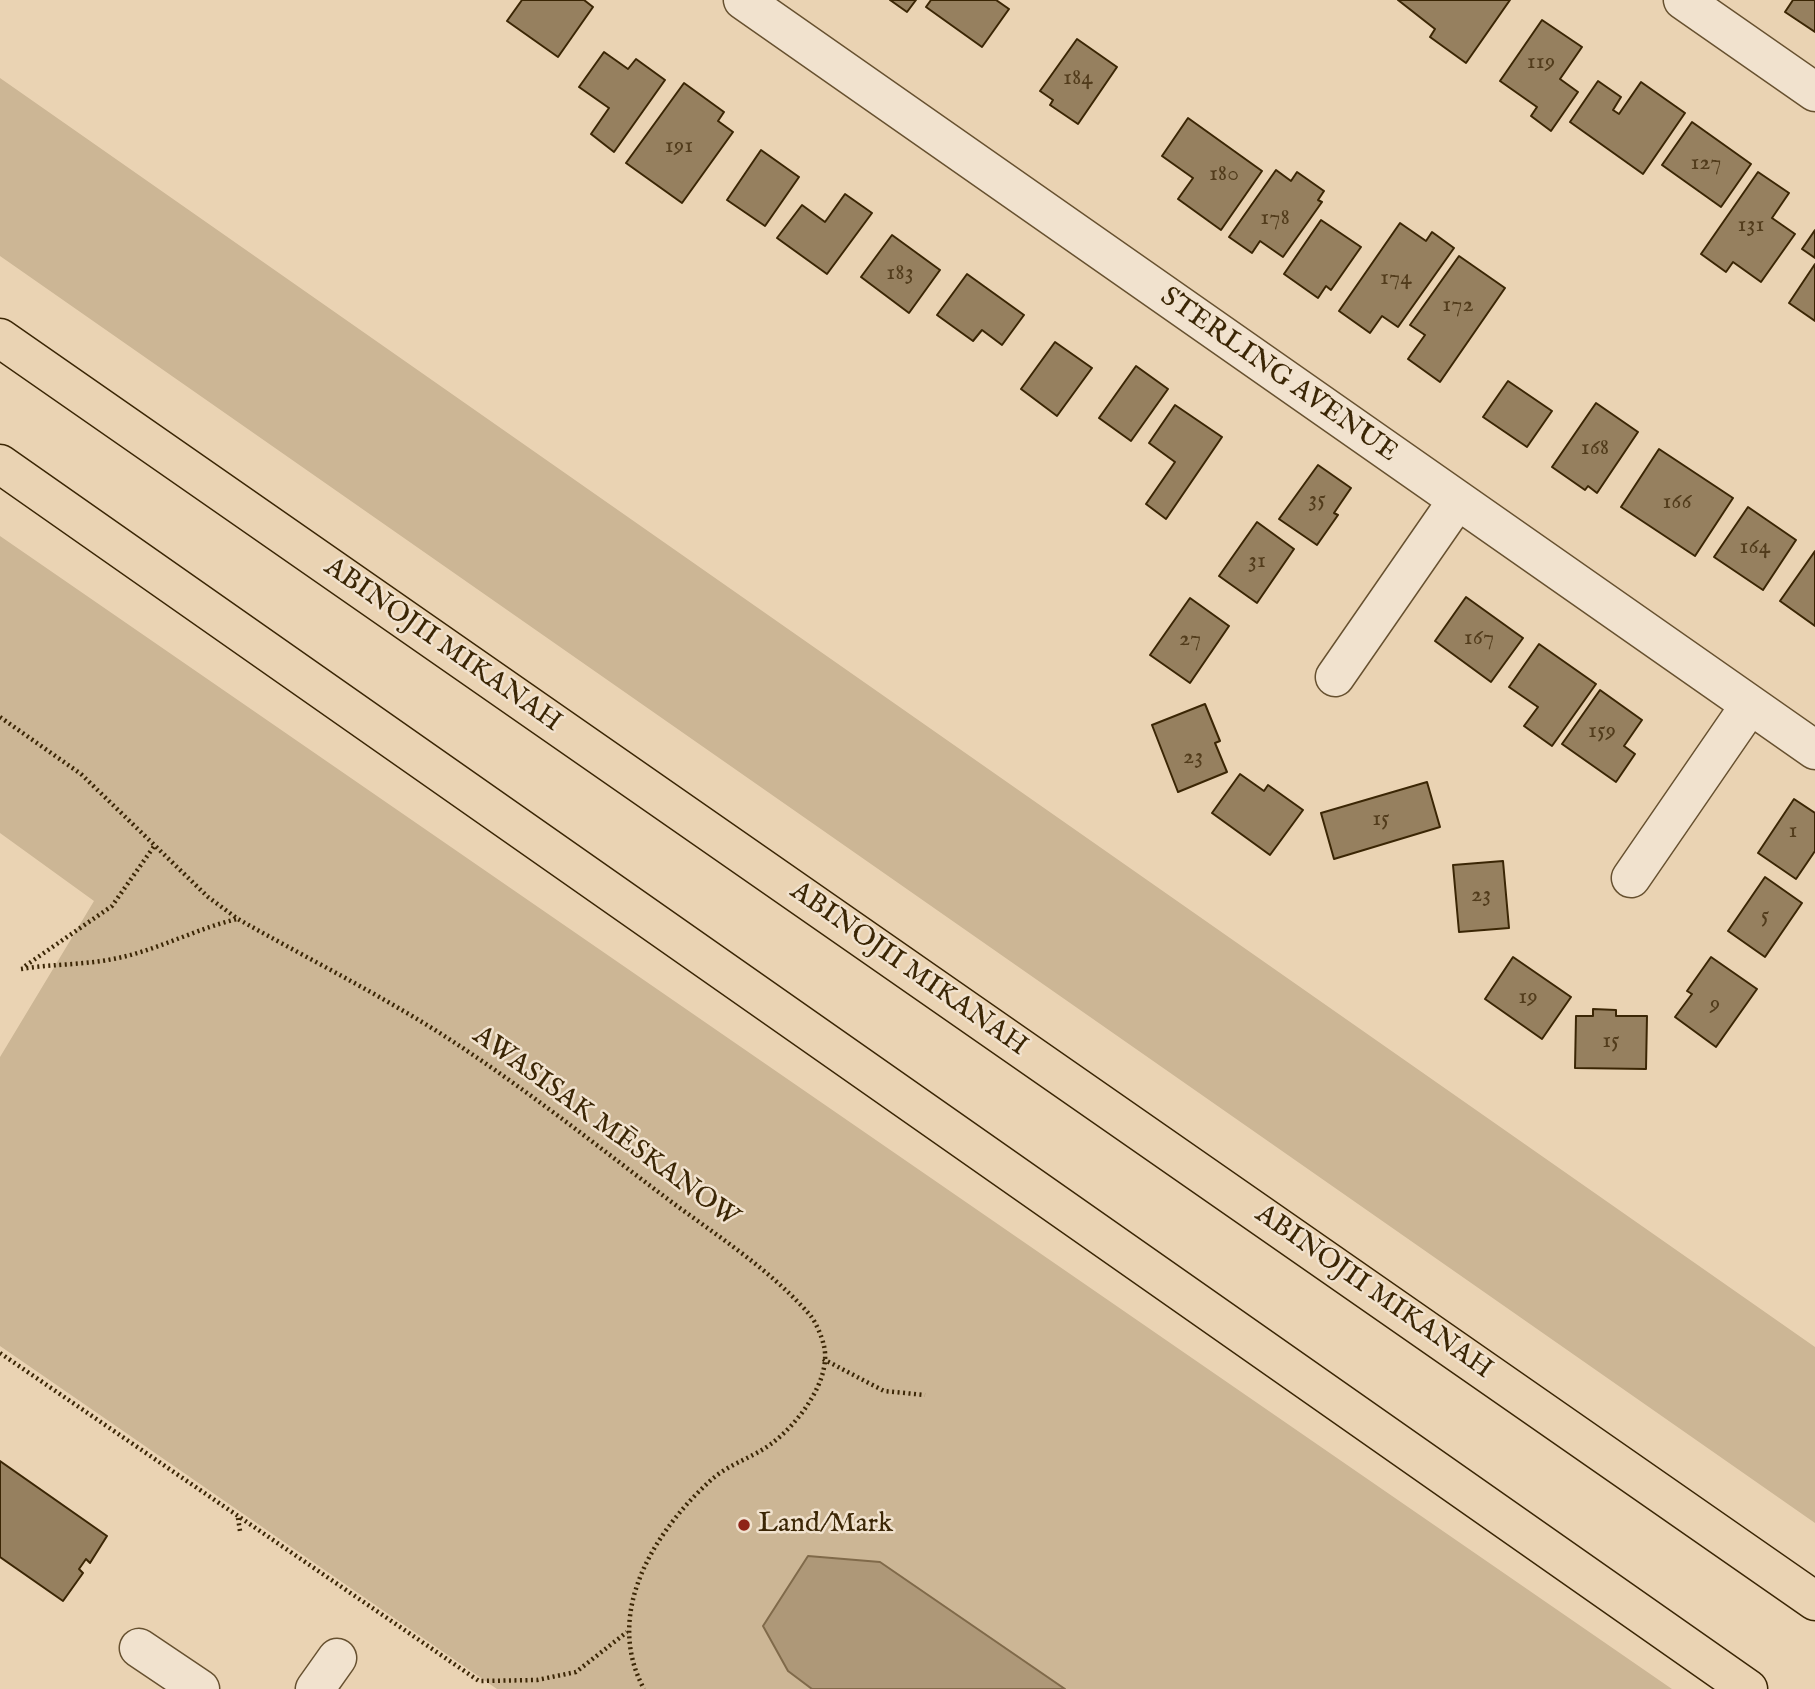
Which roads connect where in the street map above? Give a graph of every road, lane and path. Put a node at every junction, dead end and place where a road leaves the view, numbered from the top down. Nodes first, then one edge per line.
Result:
1 (743, 0) edge
2 (1683, 0) edge
3 (1815, 92) edge
4 (0, 338) edge
5 (0, 464) edge
6 (1457, 501) junction
7 (1335, 677) dead end
8 (1750, 705) junction
9 (0, 717) edge
10 (1815, 750) edge
11 (155, 845) junction
12 (1631, 878) dead end
13 (238, 919) junction
14 (0, 1353) edge
15 (823, 1359) junction
16 (925, 1395) dead end
17 (239, 1518) junction
18 (240, 1531) dead end
19 (1815, 1601) edge
20 (628, 1632) junction
21 (139, 1648) dead end
22 (337, 1658) dead end
23 (200, 1689) edge
24 (315, 1689) edge
25 (644, 1689) edge
26 (1748, 1689) edge

1 - 6 street, STERLING AVENUE
2 - 3 street
4 - 19 main road, ABINOJII MIKANAH
5 - 26 main road
6 - 7 street
6 - 8 street, STERLING AVENUE
8 - 10 street, STERLING AVENUE
8 - 12 street
9 - 11 path, AWASISAK MĒSKANOW
11 - 13 path, AWASISAK MĒSKANOW
11 - 13 path
13 - 15 path, AWASISAK MĒSKANOW
14 - 17 path
15 - 16 path
15 - 20 path, AWASISAK MĒSKANOW
17 - 18 path
17 - 20 path
20 - 25 path, AWASISAK MĒSKANOW
21 - 23 street
22 - 24 street

